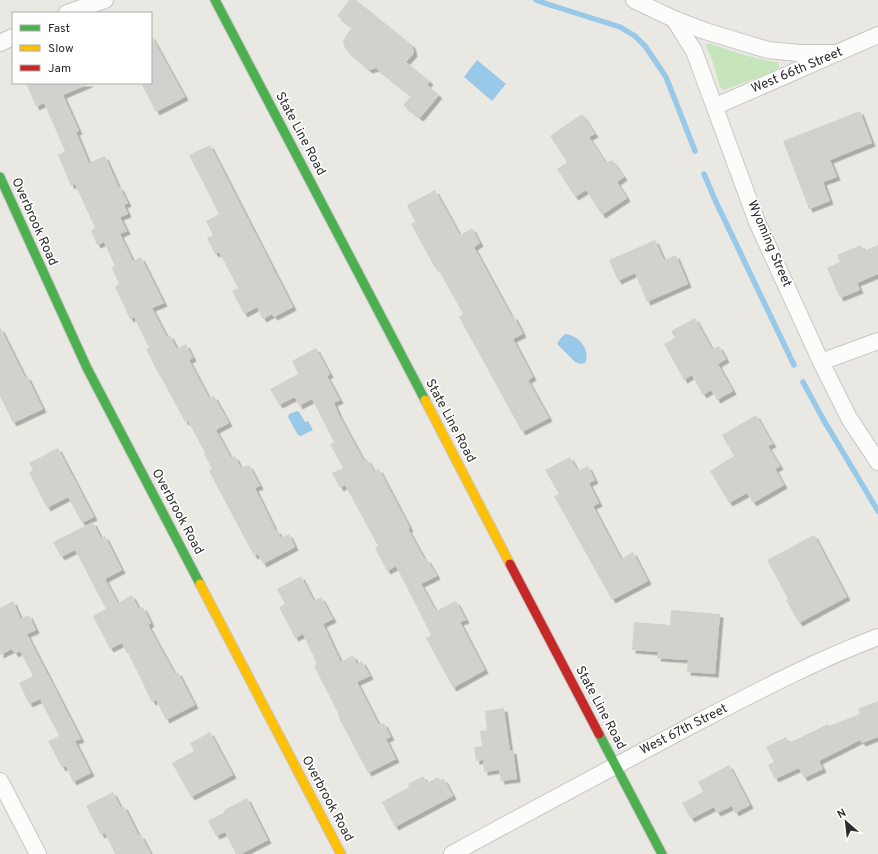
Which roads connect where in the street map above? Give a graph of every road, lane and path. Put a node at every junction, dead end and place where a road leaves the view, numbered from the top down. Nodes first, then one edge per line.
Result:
1 (75, 0) edge
2 (105, 0) edge
3 (215, 0) edge
4 (634, 0) edge
5 (68, 12) edge
6 (70, 12) edge
7 (674, 19) junction
8 (878, 35) edge
9 (12, 37) edge
10 (0, 43) edge
11 (838, 53) junction
12 (716, 106) junction
13 (0, 177) edge
14 (878, 341) edge
15 (821, 362) junction
16 (878, 462) edge
17 (878, 637) edge
18 (615, 766) junction
19 (0, 781) edge
20 (38, 854) edge
21 (341, 854) edge
22 (452, 854) edge
23 (662, 854) edge

1 - 5 street
2 - 6 street
3 - 18 main road, State Line Road
4 - 7 street
7 - 11 street
7 - 12 street, Wyoming Street
8 - 11 street, West 66th Street
9 - 10 street
11 - 12 street, West 66th Street
12 - 15 street, Wyoming Street
13 - 21 main road, Overbrook Road
14 - 15 street
15 - 16 street, Wyoming Street
17 - 18 street, West 67th Street
18 - 22 street, West 67th Street
18 - 23 main road, State Line Road
19 - 20 street

